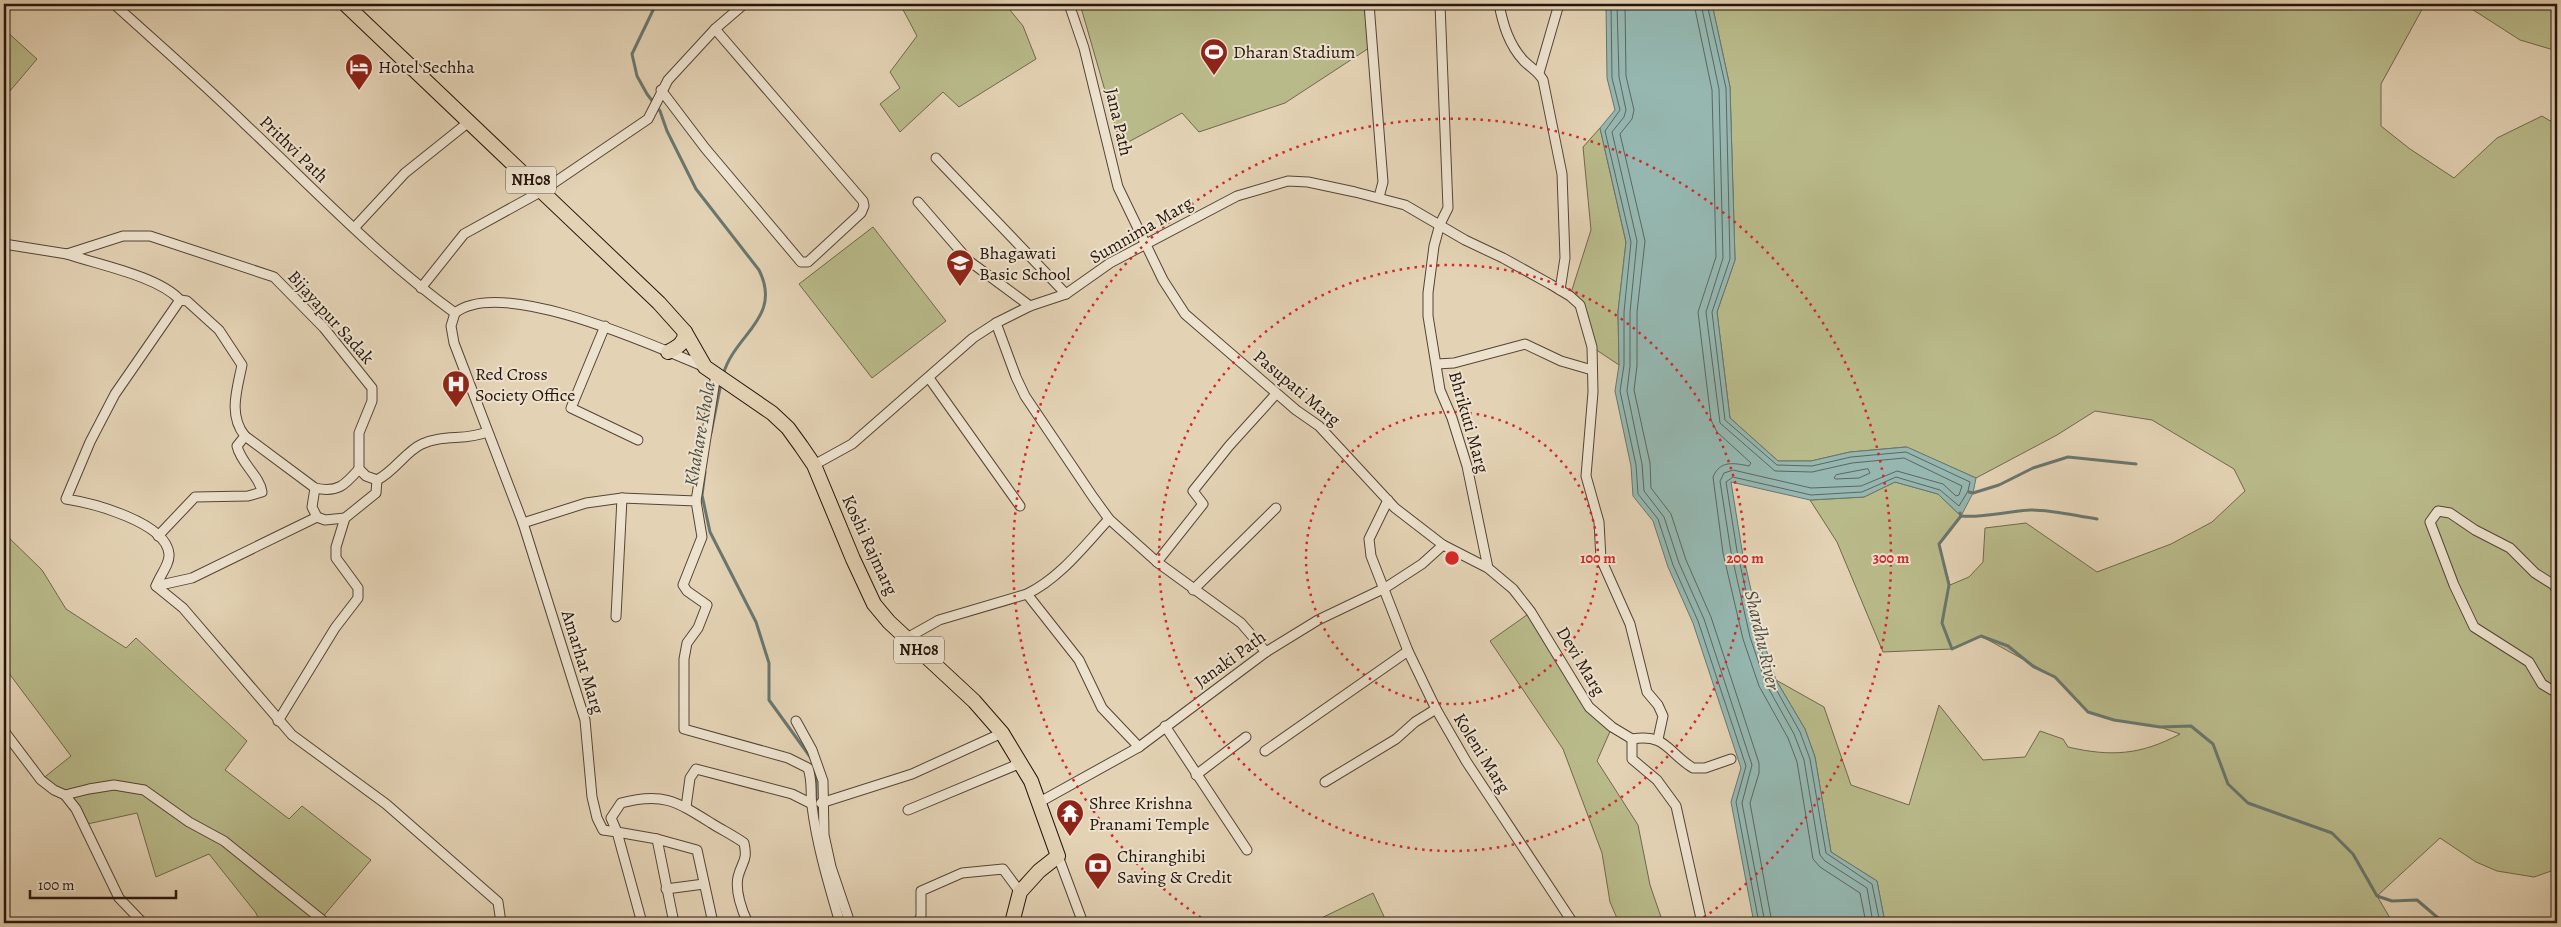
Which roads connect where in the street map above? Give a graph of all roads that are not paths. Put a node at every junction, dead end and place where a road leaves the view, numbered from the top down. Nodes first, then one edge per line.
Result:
1 (114, 4) edge
2 (345, 4) edge
3 (744, 4) edge
4 (1068, 4) edge
5 (1370, 4) edge
6 (1440, 4) edge
7 (1499, 4) edge
8 (1559, 4) edge
9 (715, 29) junction
10 (1539, 73) junction
11 (660, 93) junction
12 (470, 121) junction
13 (936, 158) dead end
14 (542, 191) junction
15 (1379, 197) junction
16 (918, 202) dead end
17 (1440, 224) junction
18 (355, 227) junction
19 (4, 244) edge
20 (1146, 244) junction
21 (67, 254) junction
22 (421, 288) junction
23 (1560, 290) junction
24 (1066, 294) junction
25 (180, 300) junction
26 (1030, 306) junction
27 (455, 312) junction
28 (996, 323) junction
29 (605, 326) junction
30 (685, 332) junction
31 (668, 352) junction
32 (1437, 364) junction
33 (1592, 370) junction
34 (716, 374) junction
35 (929, 378) junction
36 (1276, 394) junction
37 (487, 432) junction
38 (245, 436) junction
39 (638, 440) dead end
40 (814, 465) junction
41 (359, 468) junction
42 (377, 480) junction
43 (315, 488) junction
44 (622, 498) junction
45 (1388, 500) junction
46 (696, 501) junction
47 (1020, 506) dead end
48 (1276, 508) dead end
49 (317, 517) junction
50 (345, 518) junction
51 (1110, 519) junction
52 (523, 523) junction
53 (158, 536) junction
54 (1443, 545) junction
55 (1157, 562) junction
56 (1488, 568) junction
57 (156, 586) junction
58 (1385, 588) junction
59 (1192, 590) junction
60 (2557, 591) edge
61 (1027, 594) junction
62 (616, 617) dead end
63 (907, 638) junction
64 (1408, 651) junction
65 (1266, 652) junction
66 (2557, 693) edge
67 (1436, 709) junction
68 (278, 720) junction
69 (796, 721) dead end
70 (1166, 726) junction
71 (4, 731) edge
72 (1002, 733) junction
73 (1246, 737) dead end
74 (1632, 739) junction
75 (1658, 739) junction
76 (1138, 747) junction
77 (1265, 751) dead end
78 (1731, 759) dead end
79 (1021, 763) junction
80 (1196, 774) junction
81 (1325, 782) dead end
82 (66, 795) junction
83 (823, 803) junction
84 (1038, 803) junction
85 (812, 804) junction
86 (686, 807) junction
87 (908, 810) dead end
88 (617, 832) junction
89 (657, 839) junction
90 (1247, 850) dead end
91 (1058, 856) junction
92 (704, 884) junction
93 (666, 889) junction
94 (1020, 892) junction
95 (143, 923) edge
96 (326, 923) edge
97 (501, 923) edge
98 (642, 923) edge
99 (674, 923) edge
100 (713, 923) edge
101 (748, 923) edge
102 (840, 923) edge
103 (850, 923) edge
104 (917, 923) edge
105 (1012, 923) edge
106 (1083, 923) edge
107 (1573, 923) edge
108 (1702, 923) edge

1 - 18 street, Prithvi Path
2 - 12 main road, Koshi Rajmarg / NH08
3 - 9 street
4 - 20 street, Jana Path
5 - 15 street
6 - 17 street, Bhrikuti Marg
7 - 10 street
8 - 10 street
9 - 11 street
9 - 11 street
10 - 23 street
11 - 14 street
12 - 14 main road, Koshi Rajmarg / NH08
12 - 18 street
13 - 24 street
14 - 22 street
14 - 30 main road, Koshi Rajmarg / NH08
15 - 17 street, Sumnima Marg
15 - 20 street, Sumnima Marg
16 - 26 street
17 - 23 street, Sumnima Marg
17 - 32 street, Bhrikuti Marg
18 - 22 street, Prithvi Path
19 - 21 street, Bijayapur Sadak
20 - 24 street, Sumnima Marg
20 - 36 street, Pasupati Marg
21 - 25 street
21 - 41 street, Bijayapur Sadak
22 - 27 street, Prithvi Path
23 - 33 street, Sumnima Marg
24 - 26 street, Sumnima Marg
25 - 38 street
25 - 53 street
26 - 28 street, Sumnima Marg
27 - 29 street
27 - 37 street
28 - 35 street, Sumnima Marg
28 - 51 street
29 - 31 street
29 - 39 street
30 - 31 main road
30 - 34 main road, Koshi Rajmarg / NH08
31 - 34 street
32 - 33 street
32 - 56 street, Bhrikuti Marg
33 - 75 street, Sumnima Marg
34 - 40 main road, Koshi Rajmarg / NH08
34 - 46 street
35 - 40 street, Sumnima Marg
35 - 47 street
36 - 45 street, Pasupati Marg
36 - 55 street
37 - 42 street
37 - 52 street, Amarhat Marg
38 - 43 street
38 - 53 street
40 - 63 main road, Koshi Rajmarg / NH08
41 - 42 street
41 - 43 street
42 - 50 street
43 - 49 street
44 - 46 street
44 - 52 street
44 - 62 street
45 - 54 street, Pasupati Marg
45 - 58 street, Koleni Marg
46 - 85 street
48 - 59 street
49 - 50 street
49 - 57 street
50 - 68 street
51 - 55 street
51 - 61 street
52 - 88 street, Amarhat Marg
53 - 57 street
54 - 56 street
54 - 58 street, Janaki Path
55 - 59 street
56 - 74 street, Devi Marg
57 - 68 street
58 - 64 street, Koleni Marg
58 - 65 street, Janaki Path
59 - 65 street
60 - 66 street
61 - 63 street
61 - 76 street
63 - 72 main road, Koshi Rajmarg / NH08
64 - 67 street, Koleni Marg
64 - 77 street
65 - 70 street, Janaki Path
67 - 81 street
67 - 107 street, Koleni Marg
68 - 97 street
69 - 83 street
70 - 76 street, Janaki Path
70 - 80 street
71 - 82 street
72 - 79 main road, Koshi Rajmarg / NH08
72 - 83 street
73 - 80 street
74 - 75 street
74 - 108 street
75 - 78 street
76 - 84 street, Janaki Path
79 - 84 main road, Koshi Rajmarg / NH08
79 - 87 street
80 - 90 street
82 - 95 street
82 - 96 street
83 - 103 street
84 - 91 main road, Koshi Rajmarg / NH08
85 - 86 street
85 - 102 street
86 - 88 street
86 - 101 street
88 - 89 street
88 - 98 street
89 - 92 street
89 - 93 street
91 - 94 main road
91 - 106 street
92 - 93 street
92 - 100 street
93 - 99 street
94 - 104 street
94 - 105 main road

